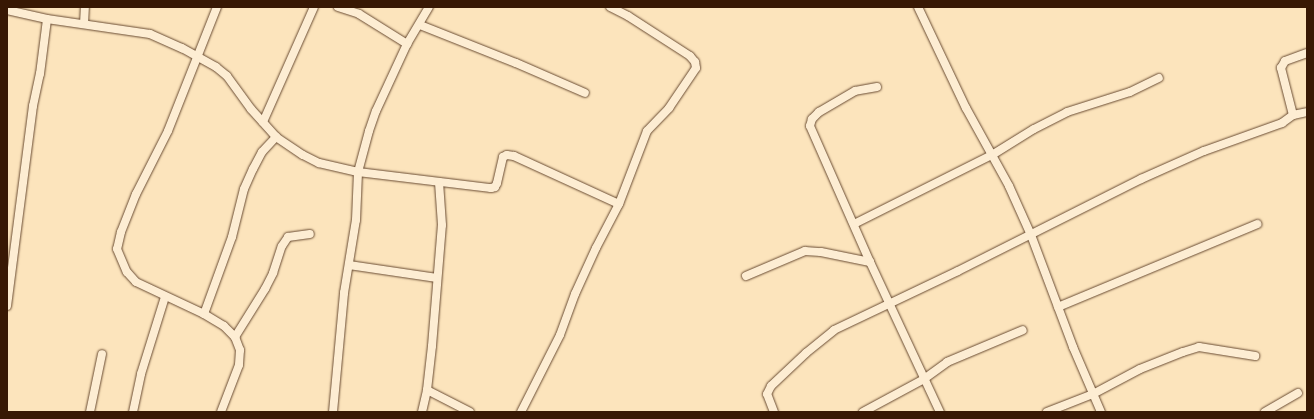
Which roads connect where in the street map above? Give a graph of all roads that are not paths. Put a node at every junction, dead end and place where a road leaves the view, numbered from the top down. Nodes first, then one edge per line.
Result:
1 (85, 7) edge
2 (216, 7) edge
3 (314, 7) edge
4 (338, 7) edge
5 (429, 7) edge
6 (610, 7) edge
7 (918, 7) edge
8 (8, 9) edge
9 (47, 19) junction
10 (84, 24) junction
11 (420, 25) junction
12 (407, 44) junction
13 (1307, 53) edge
14 (198, 56) junction
15 (1159, 78) dead end
16 (877, 87) dead end
17 (585, 94) dead end
18 (1307, 112) edge
19 (1293, 115) junction
20 (263, 122) junction
21 (276, 138) junction
22 (992, 155) junction
23 (358, 172) junction
24 (439, 182) junction
25 (619, 204) junction
26 (854, 224) junction
27 (1257, 224) dead end
28 (310, 234) dead end
29 (1031, 235) junction
30 (870, 262) junction
31 (349, 265) junction
32 (746, 276) dead end
33 (437, 278) junction
34 (165, 297) junction
35 (890, 303) junction
36 (7, 306) edge
37 (1058, 307) junction
38 (204, 314) junction
39 (1023, 330) dead end
40 (235, 337) junction
41 (102, 354) dead end
42 (1255, 356) dead end
43 (924, 380) junction
44 (427, 390) junction
45 (1298, 393) dead end
46 (1093, 394) junction
47 (90, 412) edge
48 (133, 412) edge
49 (221, 412) edge
50 (332, 412) edge
51 (422, 412) edge
52 (470, 412) edge
53 (521, 412) edge
54 (774, 412) edge
55 (863, 412) edge
56 (940, 412) edge
57 (1047, 412) edge
58 (1101, 412) edge
59 (1265, 412) edge

1 - 10 street
2 - 14 street
3 - 20 street
4 - 12 street
5 - 11 street
6 - 25 street
7 - 22 street
8 - 9 street
9 - 10 street
9 - 36 street
10 - 14 street
11 - 12 street
11 - 17 street
12 - 23 street
13 - 19 street
14 - 20 street
14 - 34 street
15 - 22 street
16 - 26 street
18 - 19 street
19 - 29 street
20 - 21 street
21 - 23 street
21 - 38 street
22 - 26 street
22 - 29 street
23 - 24 street
23 - 31 street
24 - 25 street
24 - 33 street
25 - 53 street
26 - 30 street
27 - 37 street
28 - 40 street
29 - 35 street
29 - 37 street
30 - 32 street
30 - 35 street
31 - 33 street
31 - 50 street
33 - 44 street
34 - 38 street
34 - 48 street
35 - 43 street
35 - 54 street
37 - 46 street
38 - 40 street
39 - 43 street
40 - 49 street
41 - 47 street
42 - 46 street
43 - 55 street
43 - 56 street
44 - 51 street
44 - 52 street
45 - 59 street
46 - 57 street
46 - 58 street

